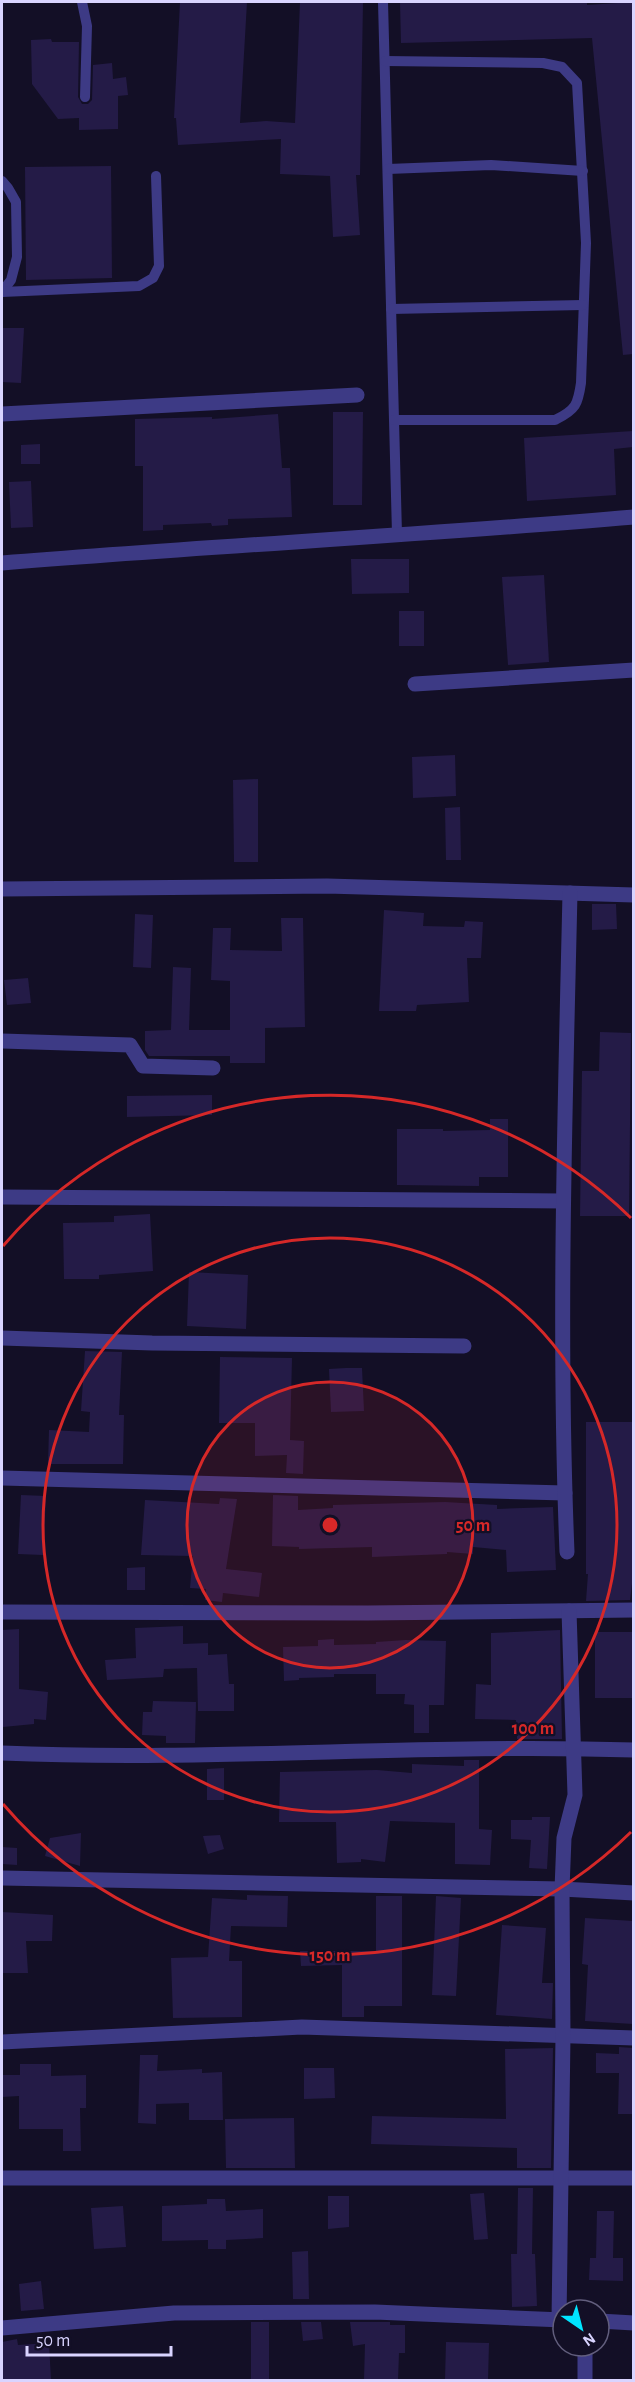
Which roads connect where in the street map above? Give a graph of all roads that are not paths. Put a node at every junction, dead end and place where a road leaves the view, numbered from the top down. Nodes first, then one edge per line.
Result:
1 (82, 2) edge
2 (383, 2) edge
3 (385, 61) junction
4 (85, 97) dead end
5 (388, 169) junction
6 (583, 171) junction
7 (156, 176) dead end
8 (2, 182) edge
9 (2, 292) edge
10 (583, 304) junction
11 (391, 309) junction
12 (357, 395) dead end
13 (2, 414) edge
14 (394, 420) junction
15 (633, 517) edge
16 (397, 534) junction
17 (2, 563) edge
18 (633, 670) edge
19 (415, 684) dead end
20 (2, 889) edge
21 (570, 893) junction
22 (633, 895) edge
23 (2, 1041) edge
24 (213, 1068) dead end
25 (2, 1197) edge
26 (562, 1201) junction
27 (2, 1338) edge
28 (464, 1346) dead end
29 (2, 1478) edge
30 (565, 1493) junction
31 (567, 1552) dead end
32 (633, 1610) edge
33 (569, 1611) junction
34 (2, 1612) edge
35 (573, 1748) junction
36 (633, 1750) edge
37 (2, 1753) edge
38 (2, 1878) edge
39 (562, 1888) junction
40 (633, 1893) edge
41 (563, 2036) junction
42 (633, 2038) edge
43 (2, 2042) edge
44 (2, 2178) edge
45 (561, 2178) junction
46 (633, 2178) edge
47 (561, 2298) edge
48 (551, 2320) edge
49 (611, 2322) edge
50 (633, 2323) edge
51 (2, 2328) edge
52 (585, 2358) edge
53 (585, 2380) edge

1 - 4 lane
2 - 3 lane
3 - 5 lane
3 - 6 lane
5 - 6 lane
5 - 11 lane
6 - 10 lane
7 - 9 lane
8 - 9 lane
10 - 11 lane
10 - 14 lane
11 - 14 lane
12 - 13 street
14 - 16 lane
15 - 16 street
16 - 17 street
18 - 19 street
20 - 21 street
21 - 22 street
21 - 26 street
23 - 24 street
25 - 26 street
26 - 30 street
27 - 28 street
29 - 30 street
30 - 31 street
32 - 33 street
33 - 34 street
33 - 35 street
35 - 36 street
35 - 37 street
35 - 39 street
38 - 39 street
39 - 40 street
39 - 41 street
41 - 42 street
41 - 43 street
41 - 45 street
44 - 45 street
45 - 46 street
45 - 47 street
48 - 51 street
49 - 50 street
52 - 53 street

